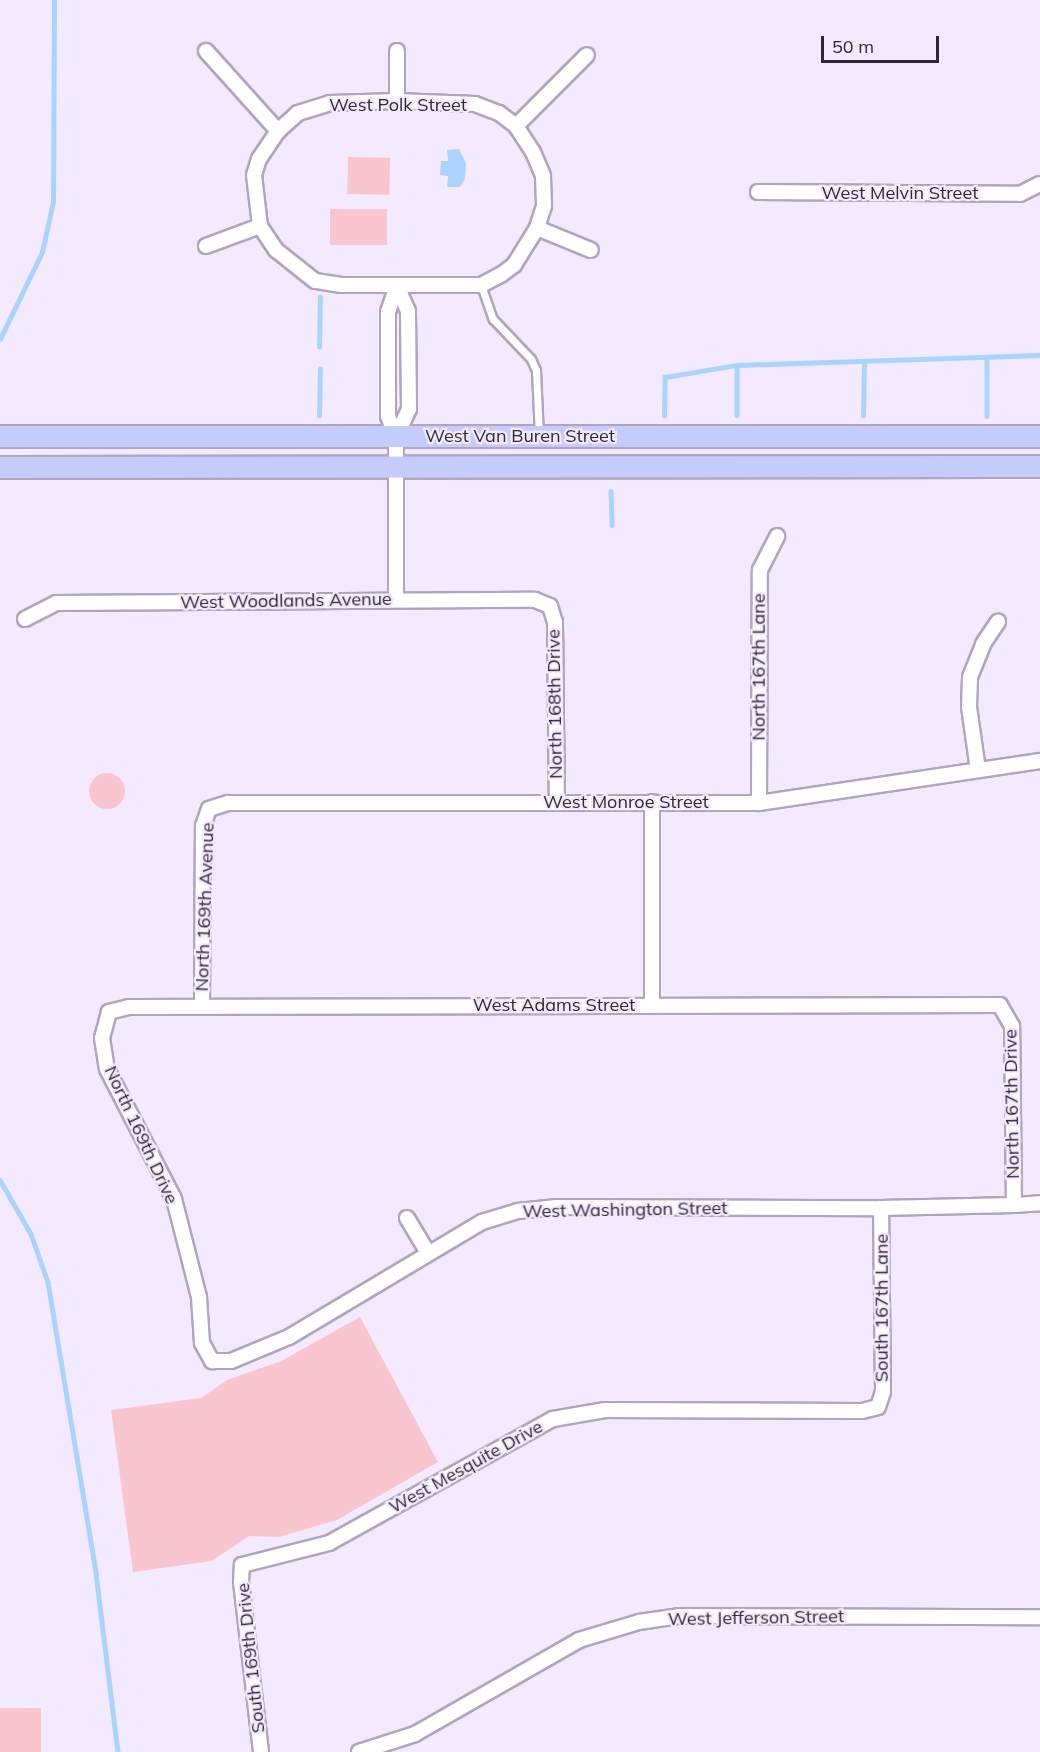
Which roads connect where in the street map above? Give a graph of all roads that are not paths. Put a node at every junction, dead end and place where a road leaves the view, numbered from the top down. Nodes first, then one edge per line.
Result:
1 (206, 51) dead end
2 (397, 51) dead end
3 (587, 55) dead end
4 (397, 101) junction
5 (516, 126) junction
6 (278, 131) junction
7 (1040, 184) edge
8 (758, 192) dead end
9 (260, 226) junction
10 (537, 228) junction
11 (206, 246) dead end
12 (591, 250) dead end
13 (481, 285) junction
14 (397, 286) junction
15 (1040, 435) edge
16 (0, 436) edge
17 (539, 436) junction
18 (396, 437) junction
19 (396, 466) junction
20 (1040, 466) edge
21 (0, 467) edge
22 (777, 536) dead end
23 (396, 600) junction
24 (550, 606) joint
25 (24, 619) dead end
26 (998, 622) dead end
27 (1040, 761) edge
28 (978, 770) junction
29 (557, 802) junction
30 (652, 802) junction
31 (759, 803) junction
32 (209, 809) joint
33 (652, 1004) junction
34 (1000, 1005) joint
35 (202, 1006) junction
36 (109, 1012) joint
37 (1040, 1203) edge
38 (1014, 1205) junction
39 (881, 1208) junction
40 (407, 1218) dead end
41 (428, 1253) junction
42 (212, 1361) joint
43 (878, 1407) joint
44 (242, 1565) joint
45 (1040, 1617) edge
46 (261, 1752) edge
47 (358, 1752) edge

1 - 6 street
2 - 4 street
3 - 5 street
4 - 5 street, West Polk Street
4 - 6 street, West Polk Street
5 - 10 street, West Polk Street
6 - 9 street, West Polk Street
7 - 8 street, West Melvin Street
9 - 11 street
9 - 14 street
10 - 12 street
10 - 13 street
13 - 14 street
13 - 17 lane
14 - 18 street
14 - 18 street
15 - 17 main road, West Van Buren Street
16 - 18 main road, West Van Buren Street
17 - 18 main road, West Van Buren Street
18 - 19 street
19 - 20 main road, West Van Buren Street
19 - 21 main road, West Van Buren Street
19 - 23 street
22 - 31 street, North 167th Lane
23 - 24 street, West Woodlands Avenue
23 - 25 street, West Woodlands Avenue
24 - 29 street, North 168th Drive
26 - 28 street
27 - 28 street, West Monroe Street
28 - 31 street, West Monroe Street
29 - 30 street, West Monroe Street
29 - 32 street, West Monroe Street
30 - 31 street, West Monroe Street
30 - 33 street
32 - 35 street, North 169th Avenue
33 - 34 street, West Adams Street
33 - 35 street, West Adams Street
34 - 38 street, North 167th Drive
35 - 36 street, West Adams Street
36 - 42 street, North 169th Drive
37 - 38 street, West Washington Street
38 - 39 street, West Washington Street
39 - 41 street, West Washington Street
39 - 43 street, South 167th Lane
40 - 41 street
41 - 42 street, West Washington Street
43 - 44 street, West Mesquite Drive
44 - 46 street, South 169th Drive
45 - 47 street, West Jefferson Street

